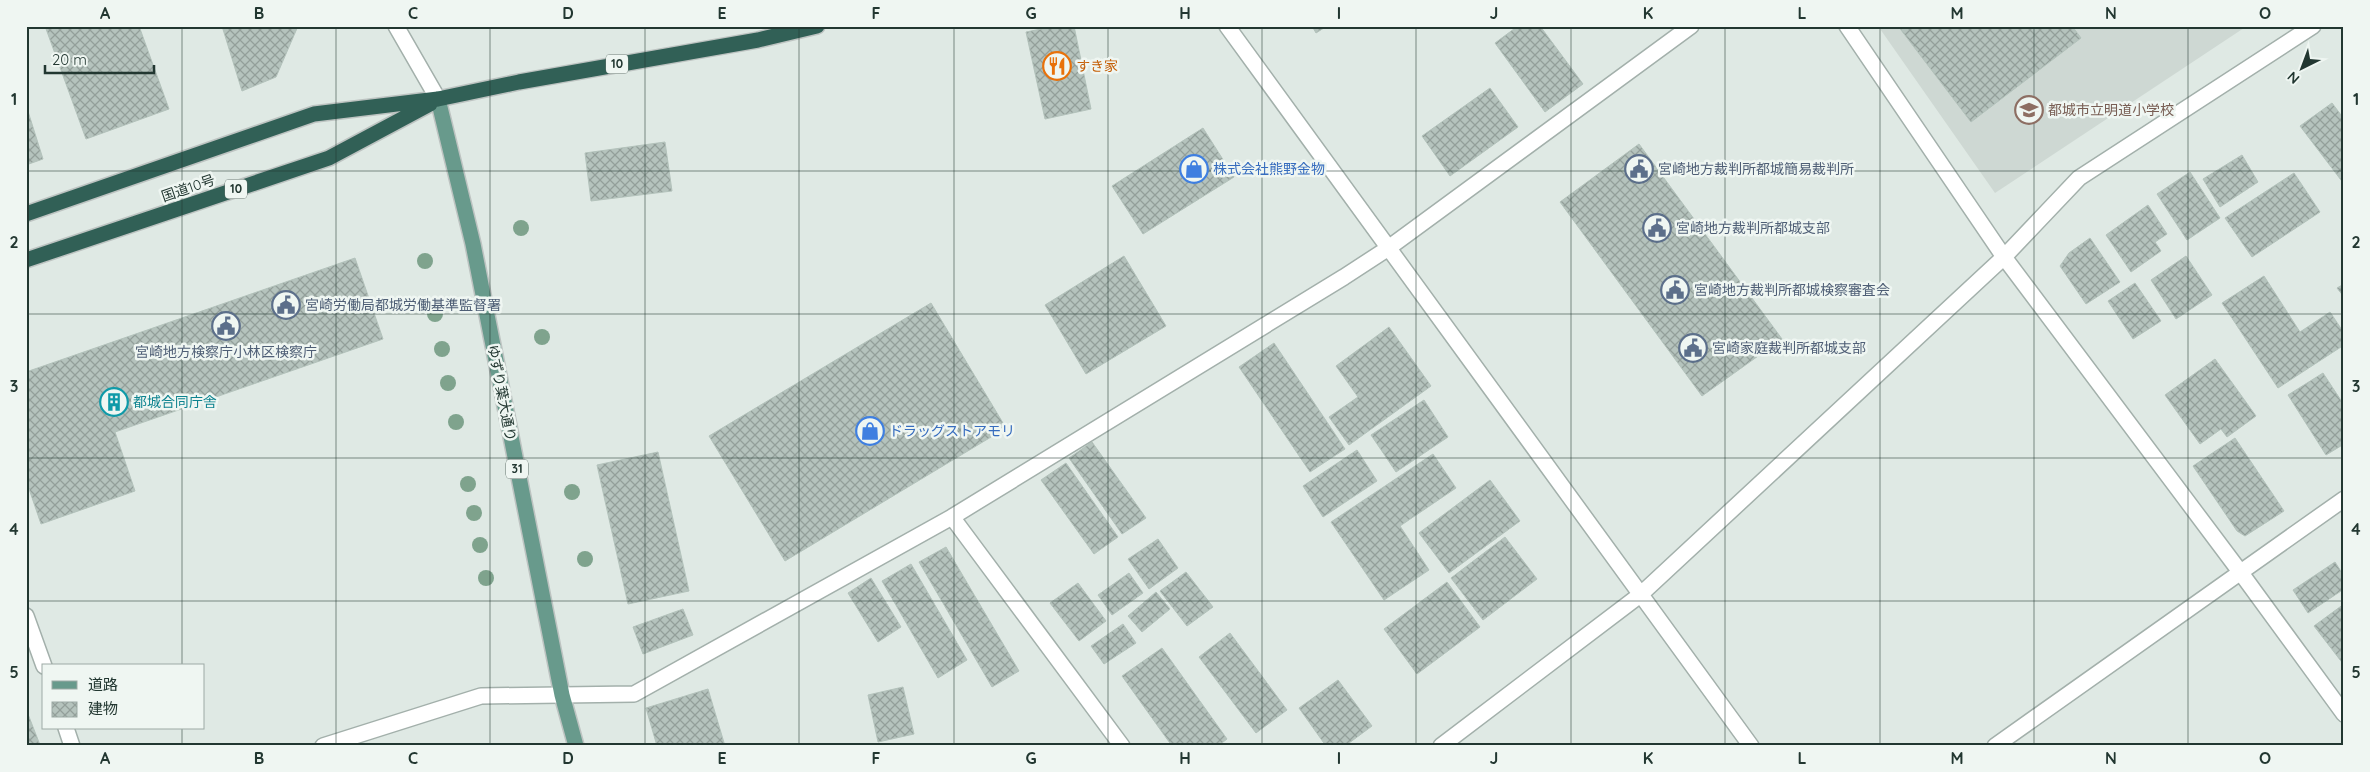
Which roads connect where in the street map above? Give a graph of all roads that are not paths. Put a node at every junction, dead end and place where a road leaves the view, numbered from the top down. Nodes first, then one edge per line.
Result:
1 (396, 26) edge
2 (816, 26) edge
3 (1227, 26) edge
4 (1691, 26) edge
5 (1847, 26) edge
6 (2313, 26) edge
7 (438, 99) junction
8 (26, 214) edge
9 (1387, 249) junction
10 (2004, 257) junction
11 (26, 260) edge
12 (2344, 499) edge
13 (952, 517) junction
14 (2241, 573) junction
15 (1640, 594) junction
16 (26, 616) edge
17 (43, 664) edge
18 (562, 695) junction
19 (2344, 714) edge
20 (67, 730) edge
21 (72, 746) edge
22 (323, 746) edge
23 (576, 746) edge
24 (1122, 746) edge
25 (1441, 746) edge
26 (1752, 746) edge
27 (1996, 746) edge

1 - 7 street
2 - 7 highway, 国道10号 / 10
3 - 9 street
4 - 9 street
5 - 10 street
6 - 10 street
7 - 8 highway, 国道10号 / 10
7 - 11 highway, 国道10号 / 10
7 - 18 main road, ゆずり葉大通り / 31
9 - 13 street
9 - 15 street
10 - 14 street
10 - 15 street
12 - 14 street
13 - 18 street
13 - 24 street
14 - 19 street
14 - 27 street
15 - 25 street
15 - 26 street
16 - 17 street
18 - 22 street
18 - 23 main road, ゆずり葉大通り / 31
20 - 21 street

